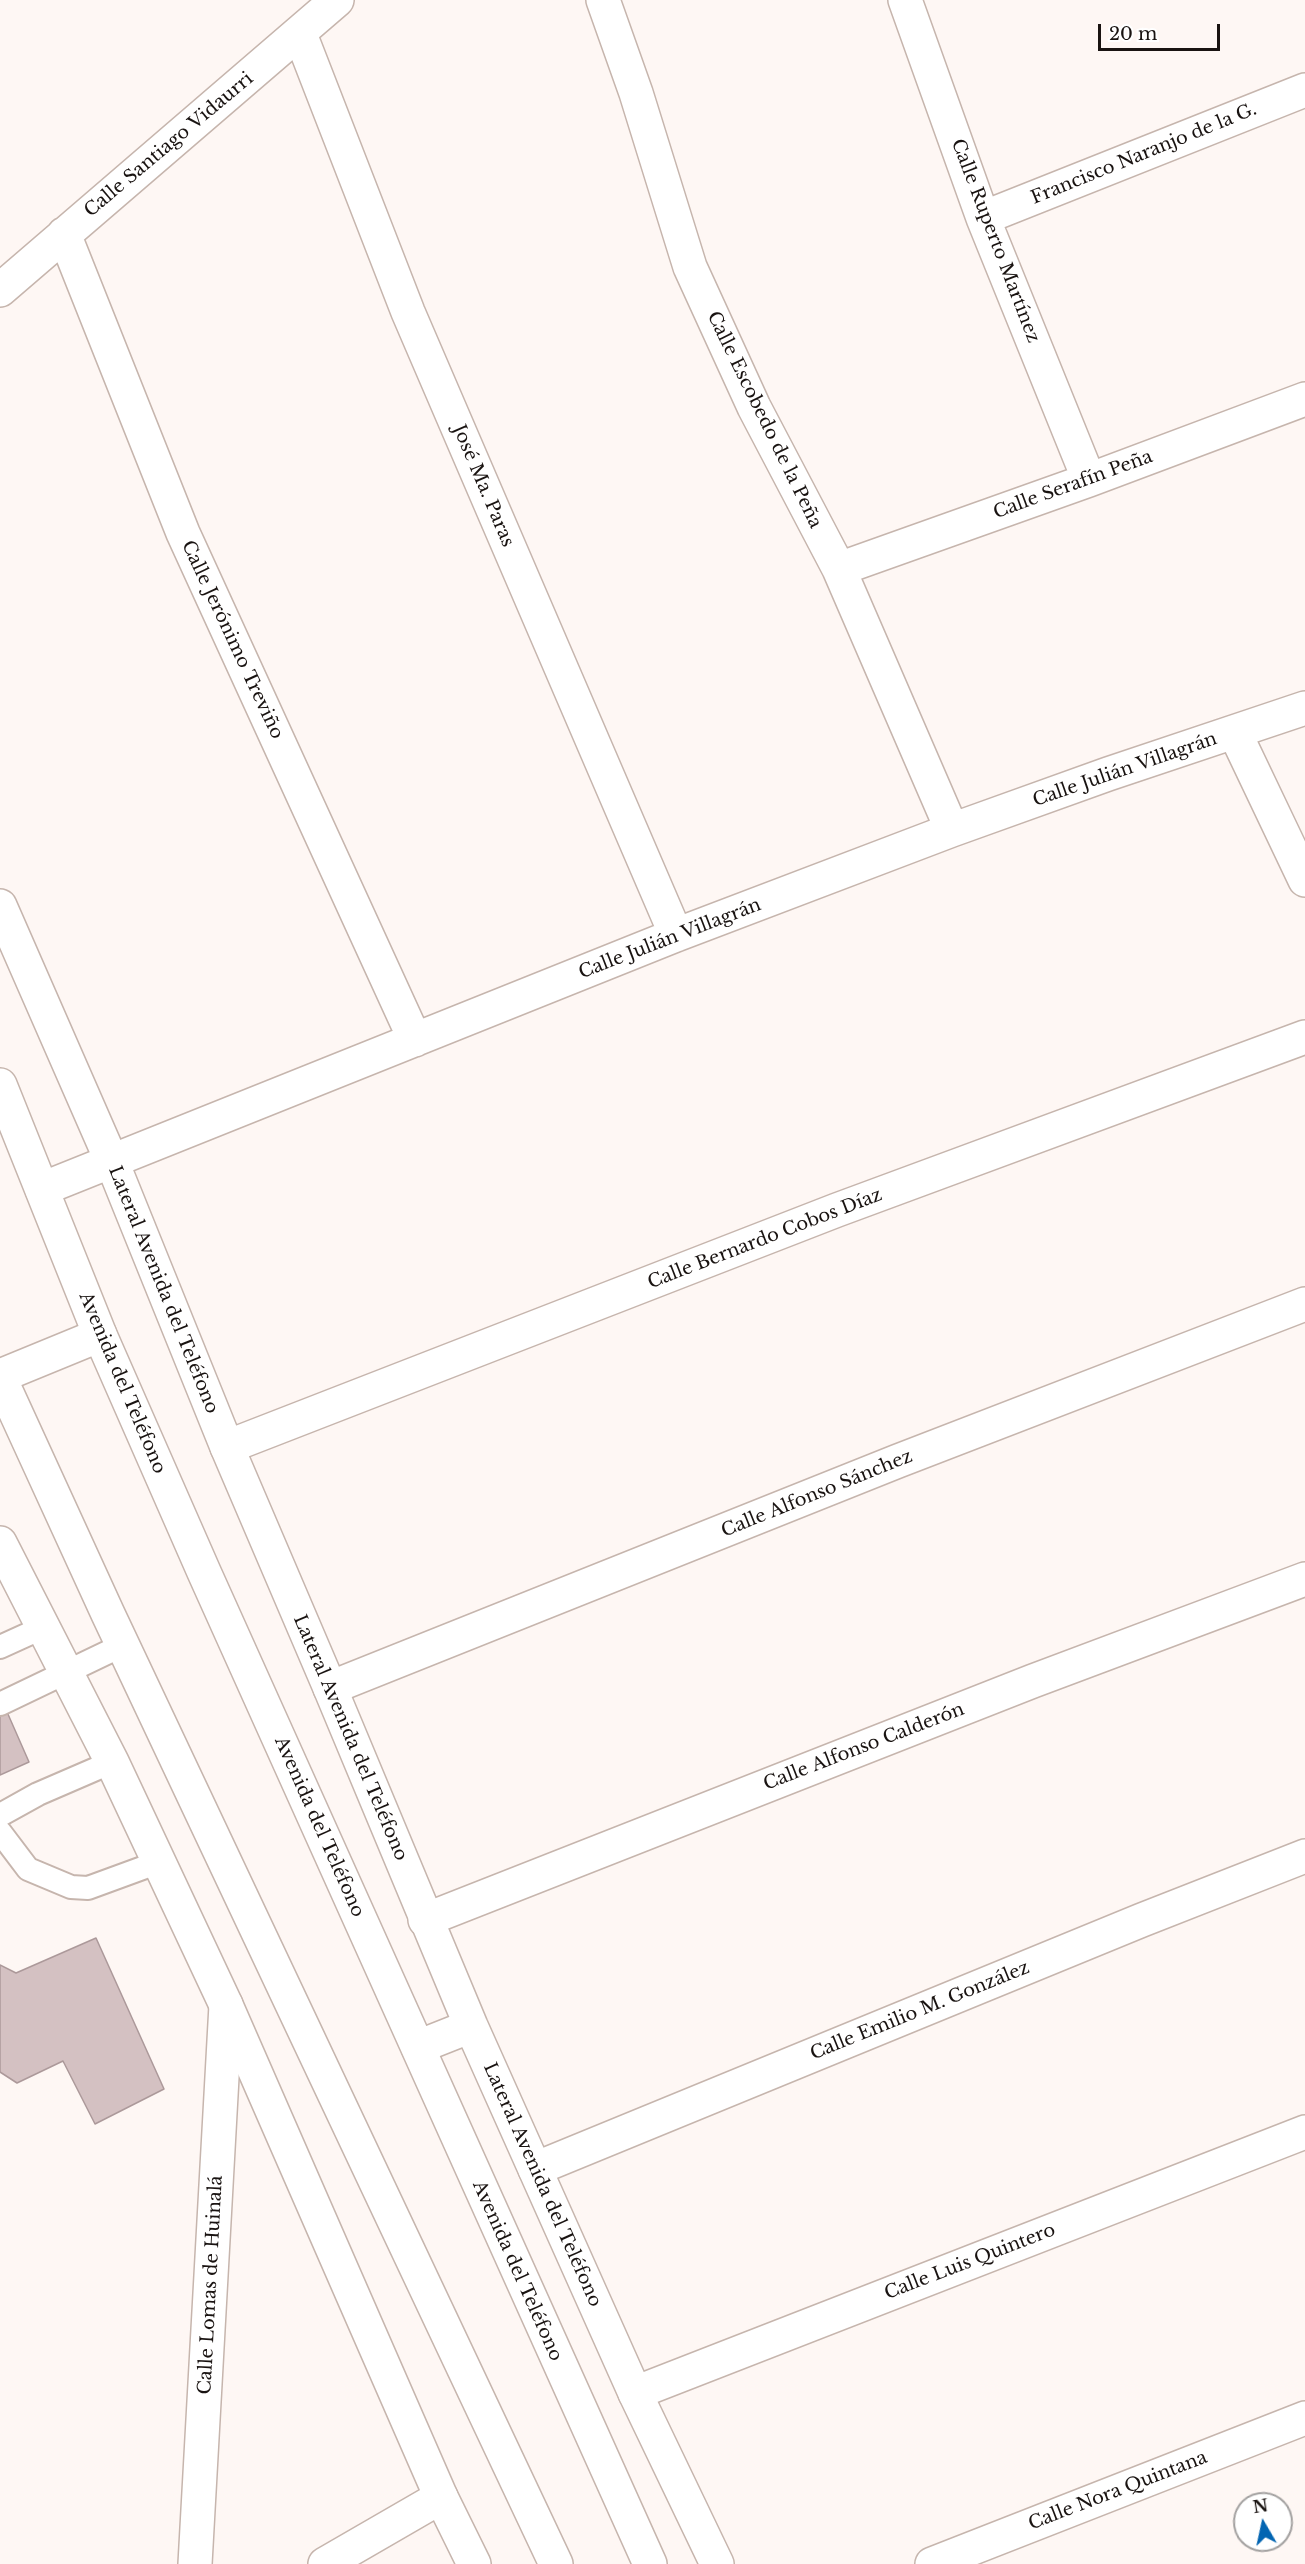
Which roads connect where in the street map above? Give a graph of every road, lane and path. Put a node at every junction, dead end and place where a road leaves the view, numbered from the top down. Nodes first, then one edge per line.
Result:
1 (337, 0) edge
2 (603, 0) edge
3 (905, 0) edge
4 (300, 34) junction
5 (1305, 90) edge
6 (983, 218) junction
7 (64, 234) junction
8 (0, 290) edge
9 (1305, 399) edge
10 (1089, 480) junction
11 (839, 569) junction
12 (1305, 708) edge
13 (1235, 733) junction
14 (952, 830) junction
15 (1305, 880) edge
16 (0, 906) edge
17 (676, 935) junction
18 (1305, 1037) edge
19 (415, 1040) junction
20 (0, 1085) edge
21 (112, 1162) junction
22 (42, 1189) junction
23 (1305, 1304) edge
24 (100, 1335) junction
25 (0, 1377) edge
26 (226, 1447) junction
27 (0, 1543) edge
28 (1305, 1578) edge
29 (44, 1627) junction
30 (123, 1646) junction
31 (0, 1647) edge
32 (68, 1673) junction
33 (330, 1689) junction
34 (0, 1704) edge
35 (112, 1762) junction
36 (0, 1815) edge
37 (0, 1832) edge
38 (1305, 1856) edge
39 (159, 1862) junction
40 (425, 1920) junction
41 (226, 2005) junction
42 (471, 2026) junction
43 (418, 2047) junction
44 (1305, 2133) edge
45 (535, 2169) junction
46 (635, 2393) junction
47 (1305, 2418) edge
48 (441, 2497) junction
49 (195, 2564) edge
50 (325, 2564) edge
51 (474, 2564) edge
52 (556, 2564) edge
53 (651, 2564) edge
54 (717, 2564) edge
55 (932, 2564) edge

1 - 4 street, Calle Santiago Vidaurri
2 - 11 street, Calle Escobedo de la Peña
3 - 6 street, Calle Ruperto Martínez
4 - 7 street, Calle Santiago Vidaurri
4 - 17 street, José Ma. Paras
5 - 6 street, Francisco Naranjo de la G.
6 - 10 street, Calle Ruperto Martínez
7 - 8 street, Calle Santiago Vidaurri
7 - 19 street, Calle Jerónimo Treviño
9 - 10 street, Calle Serafín Peña
10 - 11 street, Calle Serafín Peña
11 - 14 street, Calle Escobedo de la Peña
12 - 13 street, Calle Julián Villagrán
13 - 14 street, Calle Julián Villagrán
13 - 15 street
14 - 17 street, Calle Julián Villagrán
16 - 21 street, Lateral Avenida del Teléfono
17 - 19 street, Calle Julián Villagrán
18 - 26 street, Calle Bernardo Cobos Díaz
19 - 21 street, Calle Julián Villagrán
20 - 22 street, Avenida del Teléfono
21 - 22 street, Calle Julián Villagrán
21 - 26 street, Lateral Avenida del Teléfono
22 - 24 street, Avenida del Teléfono
23 - 33 street, Calle Alfonso Sánchez
24 - 25 street
24 - 43 street, Avenida del Teléfono
25 - 30 street
26 - 33 street, Lateral Avenida del Teléfono
27 - 29 street
28 - 40 street, Calle Alfonso Calderón
29 - 31 lane
29 - 32 street
30 - 32 lane
30 - 52 street
32 - 34 lane
32 - 35 street
33 - 40 street, Lateral Avenida del Teléfono
35 - 36 lane
35 - 39 street
37 - 39 lane
38 - 45 street, Calle Emilio M. González
39 - 41 street
40 - 42 street, Lateral Avenida del Teléfono
41 - 48 street
41 - 49 street, Calle Lomas de Huinalá
42 - 43 street
42 - 45 street, Lateral Avenida del Teléfono
43 - 53 street, Avenida del Teléfono
44 - 46 street, Calle Luis Quintero
45 - 46 street, Lateral Avenida del Teléfono
46 - 54 street, Lateral Avenida del Teléfono
47 - 55 street, Calle Nora Quintana
48 - 50 street
48 - 51 street

